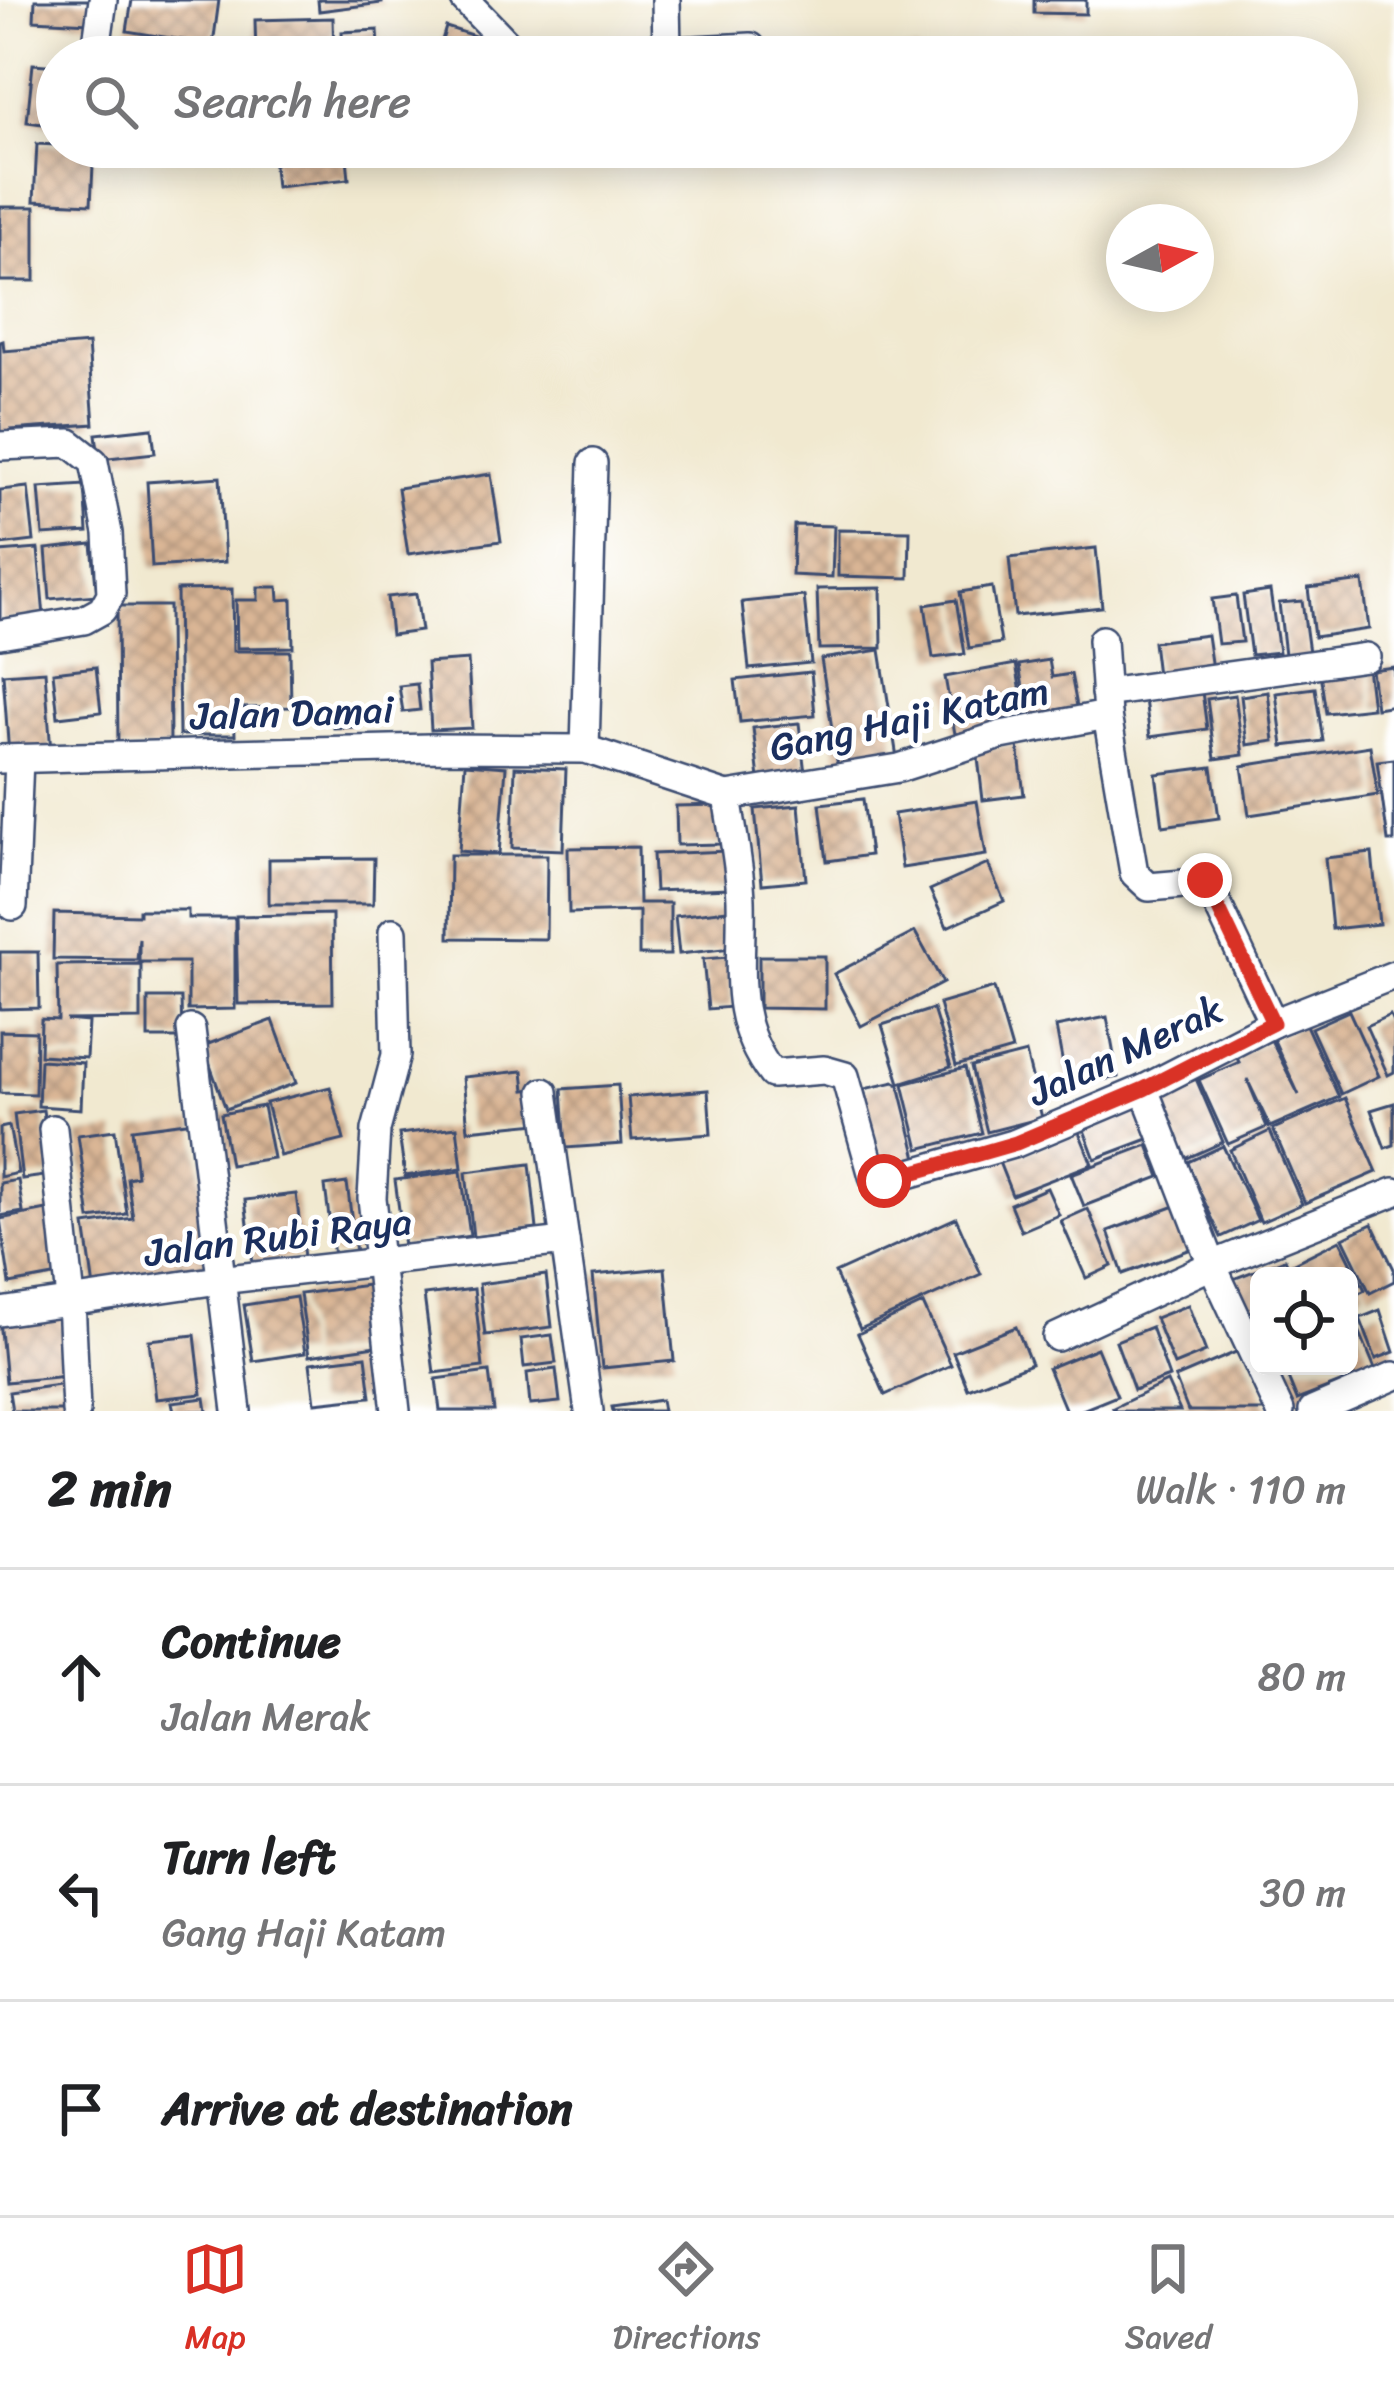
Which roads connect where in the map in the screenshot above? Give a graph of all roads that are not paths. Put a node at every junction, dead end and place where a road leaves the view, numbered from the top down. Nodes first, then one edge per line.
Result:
1 (103, 0) edge
2 (465, 0) edge
3 (666, 0) edge
4 (98, 36) edge
5 (500, 36) edge
6 (667, 36) edge
7 (0, 446) edge
8 (593, 463) dead end
9 (0, 634) edge
10 (1102, 640) dead end
11 (1366, 657) dead end
12 (1106, 704) junction
13 (585, 749) junction
14 (9, 759) edge
15 (727, 796) junction
16 (14, 906) dead end
17 (393, 932) dead end
18 (1394, 975) edge
19 (1273, 1023) junction
20 (191, 1029) dead end
21 (1144, 1089) junction
22 (544, 1092) dead end
23 (53, 1130) dead end
24 (1394, 1192) edge
25 (566, 1241) junction
26 (379, 1264) junction
27 (1212, 1265) junction
28 (219, 1280) junction
29 (71, 1300) junction
30 (0, 1312) edge
31 (1057, 1337) dead end
32 (1394, 1376) edge
33 (76, 1411) edge
34 (237, 1411) edge
35 (396, 1411) edge
36 (589, 1411) edge
37 (1280, 1411) edge
38 (1312, 1411) edge

1 - 4 street
2 - 5 street
3 - 6 street
7 - 9 street
8 - 13 street
10 - 12 street, Gang Haji Katam
11 - 12 street
12 - 15 street, Gang Haji Katam
12 - 19 street, Gang Haji Katam
13 - 14 street, Jalan Damai
13 - 15 street, Jalan Damai
14 - 16 street
15 - 21 street, Jalan Merak
17 - 26 street
18 - 19 street, Jalan Merak
19 - 21 street, Jalan Merak
20 - 28 street
21 - 27 street
22 - 25 street
23 - 29 street
24 - 27 street
25 - 26 street, Jalan Rubi Raya
25 - 36 street
26 - 28 street, Jalan Rubi Raya
26 - 35 street
27 - 31 street
27 - 37 street
28 - 29 street, Jalan Rubi Raya
28 - 34 street
29 - 30 street, Jalan Rubi Raya
29 - 33 street
32 - 38 street

